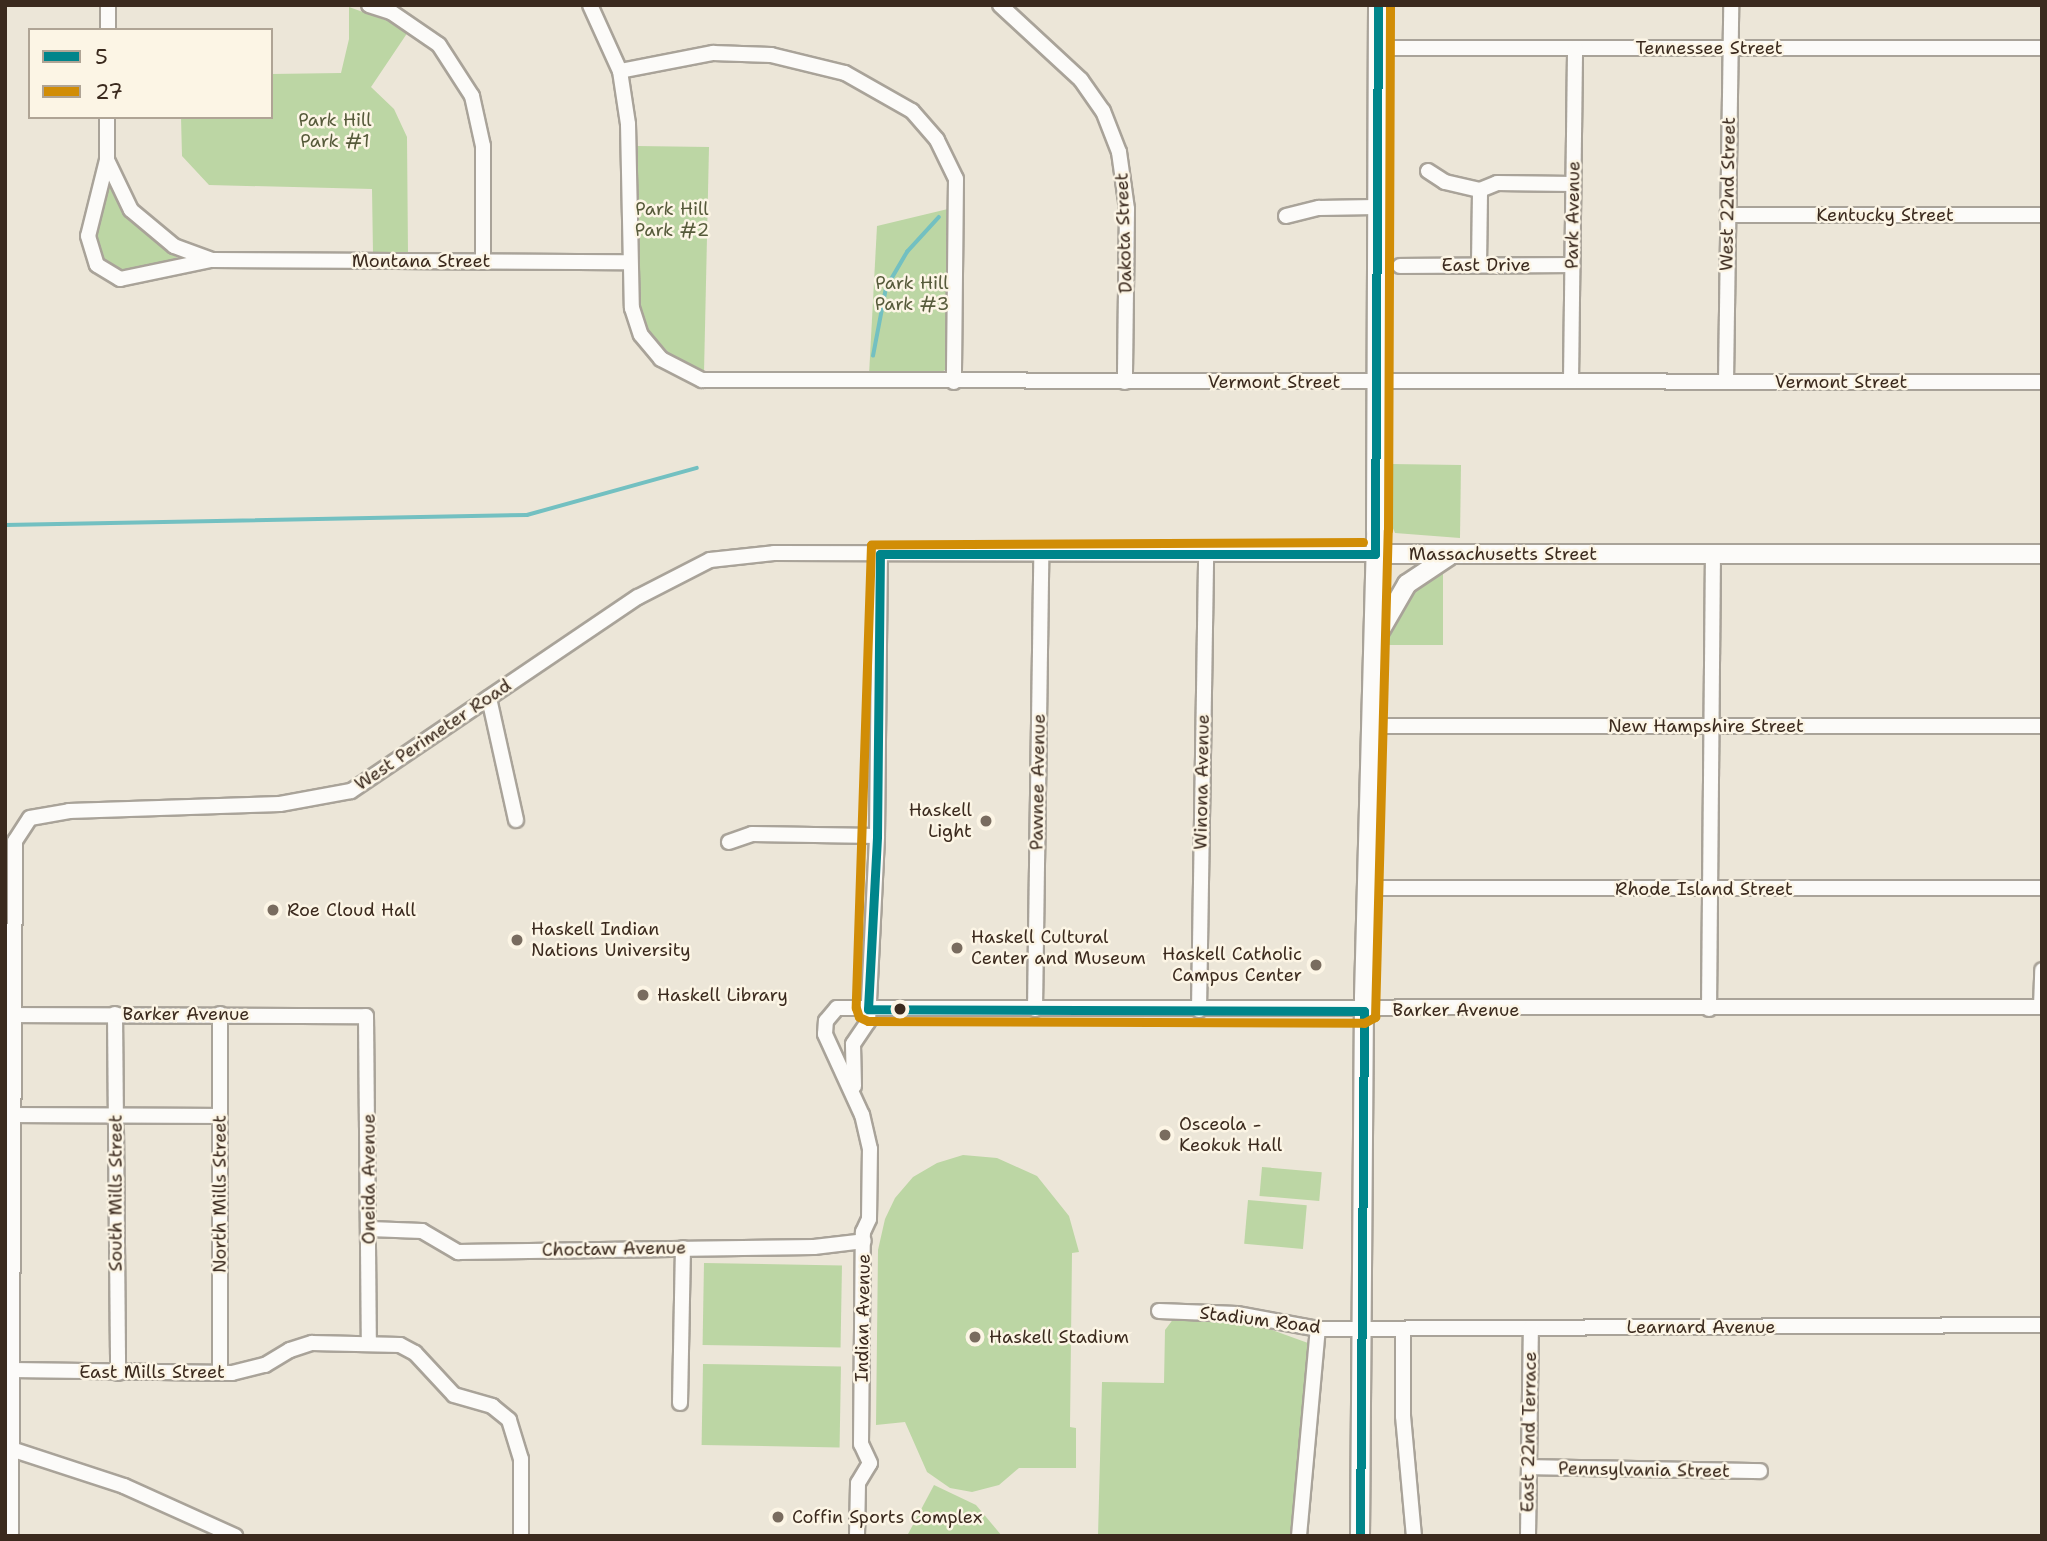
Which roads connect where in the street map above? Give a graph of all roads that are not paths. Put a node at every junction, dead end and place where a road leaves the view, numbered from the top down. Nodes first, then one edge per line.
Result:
1 (108, 5) edge
2 (369, 5) edge
3 (590, 5) edge
4 (1000, 5) edge
5 (1378, 5) edge
6 (1731, 5) edge
7 (392, 8) edge
8 (108, 28) edge
9 (1377, 48) junction
10 (1575, 48) junction
11 (1730, 48) junction
12 (2042, 48) edge
13 (620, 71) junction
14 (107, 119) edge
15 (107, 160) junction
16 (1427, 171) dead end
17 (1573, 184) junction
18 (1480, 190) junction
19 (1375, 207) junction
20 (1727, 215) junction
21 (2042, 215) edge
22 (1286, 216) dead end
23 (212, 260) junction
24 (483, 262) junction
25 (630, 262) junction
26 (1572, 264) junction
27 (1479, 265) junction
28 (1400, 266) dead end
29 (1571, 381) junction
30 (954, 382) junction
31 (1125, 382) junction
32 (1378, 382) junction
33 (1726, 382) junction
34 (2042, 382) edge
35 (2037, 551) edge
36 (880, 554) junction
37 (1041, 554) junction
38 (1206, 554) junction
39 (1375, 554) junction
40 (1452, 554) junction
41 (1713, 554) junction
42 (1373, 650) junction
43 (489, 698) junction
44 (1371, 726) junction
45 (1711, 726) junction
46 (2042, 726) edge
47 (516, 820) dead end
48 (877, 836) junction
49 (729, 842) dead end
50 (1367, 888) junction
51 (2042, 888) edge
52 (1710, 889) junction
53 (2042, 970) edge
54 (2041, 1007) edge
55 (868, 1009) junction
56 (1035, 1009) junction
57 (1709, 1009) junction
58 (1199, 1010) junction
59 (1364, 1011) junction
60 (831, 1013) joint
61 (115, 1014) junction
62 (220, 1014) junction
63 (10, 1015) edge
64 (366, 1016) joint
65 (855, 1099) junction
66 (14, 1115) junction
67 (116, 1116) junction
68 (220, 1116) junction
69 (370, 1229) junction
70 (864, 1241) junction
71 (683, 1248) junction
72 (1159, 1311) dead end
73 (2042, 1325) edge
74 (1531, 1328) junction
75 (1318, 1329) junction
76 (1360, 1329) junction
77 (1403, 1329) junction
78 (369, 1343) junction
79 (12, 1370) junction
80 (118, 1373) junction
81 (220, 1373) junction
82 (680, 1403) dead end
83 (8, 1448) edge
84 (1529, 1467) junction
85 (1760, 1471) dead end
86 (11, 1536) edge
87 (235, 1536) edge
88 (521, 1536) edge
89 (857, 1536) edge
90 (1299, 1536) edge
91 (1360, 1536) edge
92 (1414, 1536) edge
93 (1528, 1536) edge

1 - 8 street
2 - 7 street
3 - 13 street, Vermont Street
4 - 31 street, Dakota Street
5 - 9 main road
6 - 11 street, West 22nd Street
7 - 24 street
9 - 10 street, Tennessee Street
9 - 19 main road
10 - 11 street, Tennessee Street
10 - 17 street, Park Avenue
11 - 12 street, Tennessee Street
11 - 20 street, West 22nd Street
13 - 25 street, Vermont Street
13 - 30 street
14 - 15 street
15 - 23 street, Montana Street
15 - 23 street, Montana Street
16 - 18 street
17 - 18 street
17 - 26 street, Park Avenue
18 - 27 street
19 - 22 street
19 - 32 main road
20 - 21 street, Kentucky Street
20 - 33 street, West 22nd Street
23 - 24 street, Montana Street
24 - 25 street, Montana Street
25 - 30 street, Vermont Street
26 - 27 street, East Drive
26 - 29 street, Park Avenue
27 - 28 street, East Drive
29 - 32 street, Vermont Street
29 - 33 street, Vermont Street
30 - 31 street, Vermont Street
31 - 32 street, Vermont Street
32 - 39 main road
33 - 34 street, Vermont Street
35 - 41 main road, Massachusetts Street
36 - 37 street, Massachusetts Street
36 - 43 street, West Perimeter Road
36 - 48 street, Indian Avenue
37 - 38 street, Massachusetts Street
37 - 56 street, Pawnee Avenue
38 - 39 street, Massachusetts Street
38 - 58 street, Winona Avenue
39 - 40 main road, Massachusetts Street
39 - 42 main road
40 - 41 main road, Massachusetts Street
40 - 42 main road
41 - 45 street
42 - 44 main road
43 - 47 street
43 - 63 street, West Perimeter Road
44 - 45 street, New Hampshire Street
44 - 50 main road
45 - 46 street, New Hampshire Street
45 - 52 street
48 - 49 street
48 - 55 street, Indian Avenue
50 - 52 street, Rhode Island Street
50 - 59 main road
51 - 52 street, Rhode Island Street
52 - 57 street
53 - 54 street
54 - 57 street, Barker Avenue
55 - 56 street, Barker Avenue
55 - 60 street, Barker Avenue
55 - 65 street, Indian Avenue
56 - 58 street, Barker Avenue
57 - 59 street, Barker Avenue
58 - 59 street, Barker Avenue
59 - 76 main road
60 - 65 street, Indian Avenue
61 - 62 street, Barker Avenue
61 - 63 street, Barker Avenue
61 - 67 street, South Mills Street
62 - 64 street, Barker Avenue
62 - 68 street, North Mills Street
63 - 66 street
64 - 69 street, Oneida Avenue
65 - 70 street, Indian Avenue
66 - 67 street
66 - 79 street
67 - 68 street
67 - 80 street, South Mills Street
68 - 81 street, North Mills Street
69 - 71 street, Choctaw Avenue
69 - 78 street, Oneida Avenue
70 - 71 street, Choctaw Avenue
70 - 89 street, Indian Avenue
71 - 82 street
72 - 75 street, Stadium Road
73 - 74 street, Learnard Avenue
74 - 77 street, Learnard Avenue
74 - 84 street, East 22nd Terrace
75 - 76 street, Stadium Road
75 - 90 street
76 - 77 street, Learnard Avenue
76 - 91 main road
77 - 92 street
78 - 81 street, East Mills Street
78 - 88 street, East Mills Street
79 - 80 street, East Mills Street
79 - 83 street
80 - 81 street, East Mills Street
83 - 86 street
83 - 87 street
84 - 85 street, Pennsylvania Street
84 - 93 street, East 22nd Terrace

